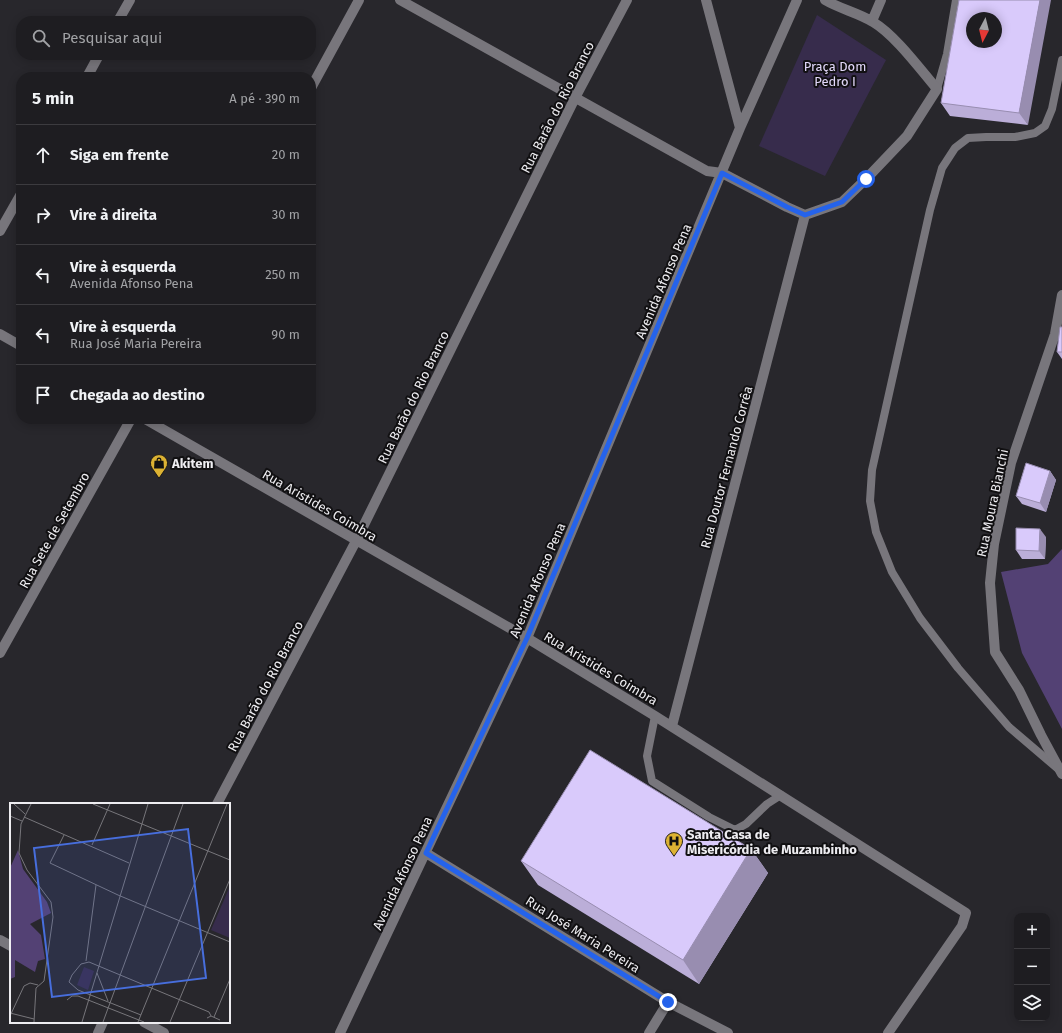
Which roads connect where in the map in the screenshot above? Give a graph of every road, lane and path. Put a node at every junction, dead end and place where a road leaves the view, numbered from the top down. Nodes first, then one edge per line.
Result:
1 (130, 0) edge
2 (359, 0) edge
3 (400, 0) edge
4 (627, 0) edge
5 (706, 0) edge
6 (797, 0) edge
7 (825, 0) edge
8 (881, 0) edge
9 (956, 0) edge
10 (121, 16) edge
11 (872, 21) junction
12 (96, 60) edge
13 (1062, 60) edge
14 (90, 72) edge
15 (316, 79) edge
16 (937, 89) junction
17 (575, 98) junction
18 (740, 128) junction
19 (722, 173) junction
20 (16, 203) edge
21 (805, 215) junction
22 (0, 231) edge
23 (1062, 295) edge
24 (0, 334) edge
25 (16, 343) edge
26 (128, 424) edge
27 (155, 424) edge
28 (356, 541) junction
29 (527, 638) junction
30 (0, 653) edge
31 (655, 716) junction
32 (672, 726) junction
33 (1061, 773) edge
34 (781, 796) junction
35 (219, 803) edge
36 (426, 853) junction
37 (0, 940) edge
38 (10, 945) edge
39 (668, 1002) junction
40 (103, 1023) edge
41 (146, 1023) edge
42 (98, 1033) edge
43 (164, 1033) edge
44 (340, 1033) edge
45 (649, 1033) edge
46 (728, 1033) edge
47 (888, 1033) edge

1 - 10 street
2 - 15 street
3 - 17 street
4 - 17 street, Rua Barão do Rio Branco
5 - 18 street
6 - 18 street, Avenida Afonso Pena
7 - 11 street
8 - 11 street
9 - 16 lane
11 - 16 street
12 - 14 street
13 - 33 lane
16 - 21 street
17 - 19 street
17 - 28 street, Rua Barão do Rio Branco
18 - 19 street, Avenida Afonso Pena
19 - 21 street
19 - 29 street, Avenida Afonso Pena
20 - 22 street
21 - 32 street, Rua Doutor Fernando Corrêa
23 - 33 street, Rua Moura Bianchi
24 - 25 street
26 - 30 street, Rua Sete de Setembro
27 - 28 street, Rua Aristides Coimbra
28 - 29 street, Rua Aristides Coimbra
28 - 35 street, Rua Barão do Rio Branco
29 - 31 street, Rua Aristides Coimbra
29 - 36 street, Avenida Afonso Pena
31 - 32 street, Rua Aristides Coimbra
31 - 34 lane
32 - 34 street, Rua Aristides Coimbra
34 - 47 street, Rua Aristides Coimbra
36 - 39 street, Rua José Maria Pereira
36 - 44 street, Avenida Afonso Pena
37 - 38 street
39 - 45 street
39 - 46 street, Rua José Maria Pereira
40 - 42 street
41 - 43 street

